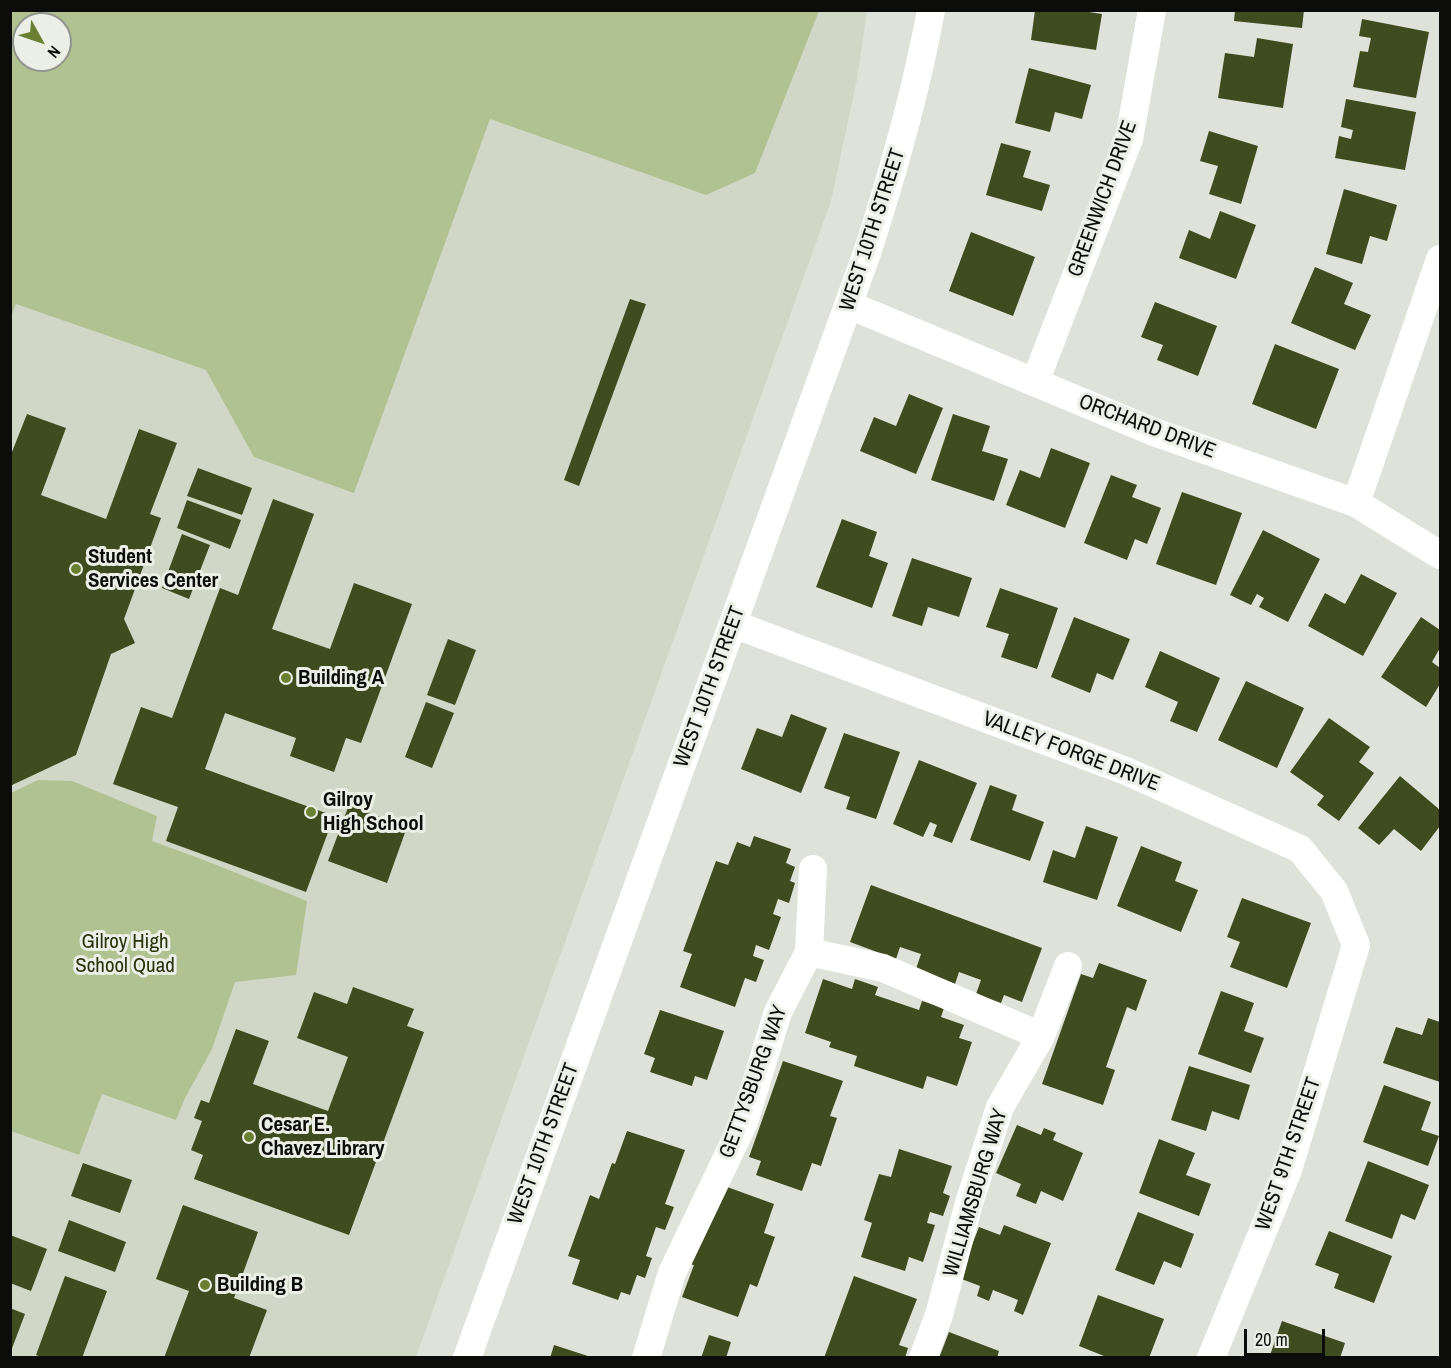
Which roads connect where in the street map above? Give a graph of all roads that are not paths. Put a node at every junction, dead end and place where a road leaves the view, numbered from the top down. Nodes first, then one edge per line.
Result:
1 (931, 10) edge
2 (1152, 10) edge
3 (1440, 259) edge
4 (849, 305) junction
5 (1035, 382) junction
6 (1356, 503) junction
7 (1440, 555) edge
8 (733, 624) junction
9 (813, 869) dead end
10 (1356, 945) joint
11 (809, 952) junction
12 (1068, 966) dead end
13 (1041, 1036) junction
14 (467, 1358) edge
15 (646, 1358) edge
16 (923, 1358) edge
17 (1211, 1358) edge

1 - 4 street, WEST 10TH STREET
2 - 5 street, GREENWICH DRIVE
3 - 6 street
4 - 5 street, ORCHARD DRIVE
4 - 8 street, WEST 10TH STREET
5 - 6 street, ORCHARD DRIVE
6 - 7 street, ORCHARD DRIVE
8 - 10 street, VALLEY FORGE DRIVE
8 - 14 street, WEST 10TH STREET
9 - 11 street, GETTYSBURG WAY
10 - 17 street, WEST 9TH STREET
11 - 13 street
11 - 15 street, GETTYSBURG WAY
12 - 13 street, WILLIAMSBURG WAY
13 - 16 street, WILLIAMSBURG WAY

